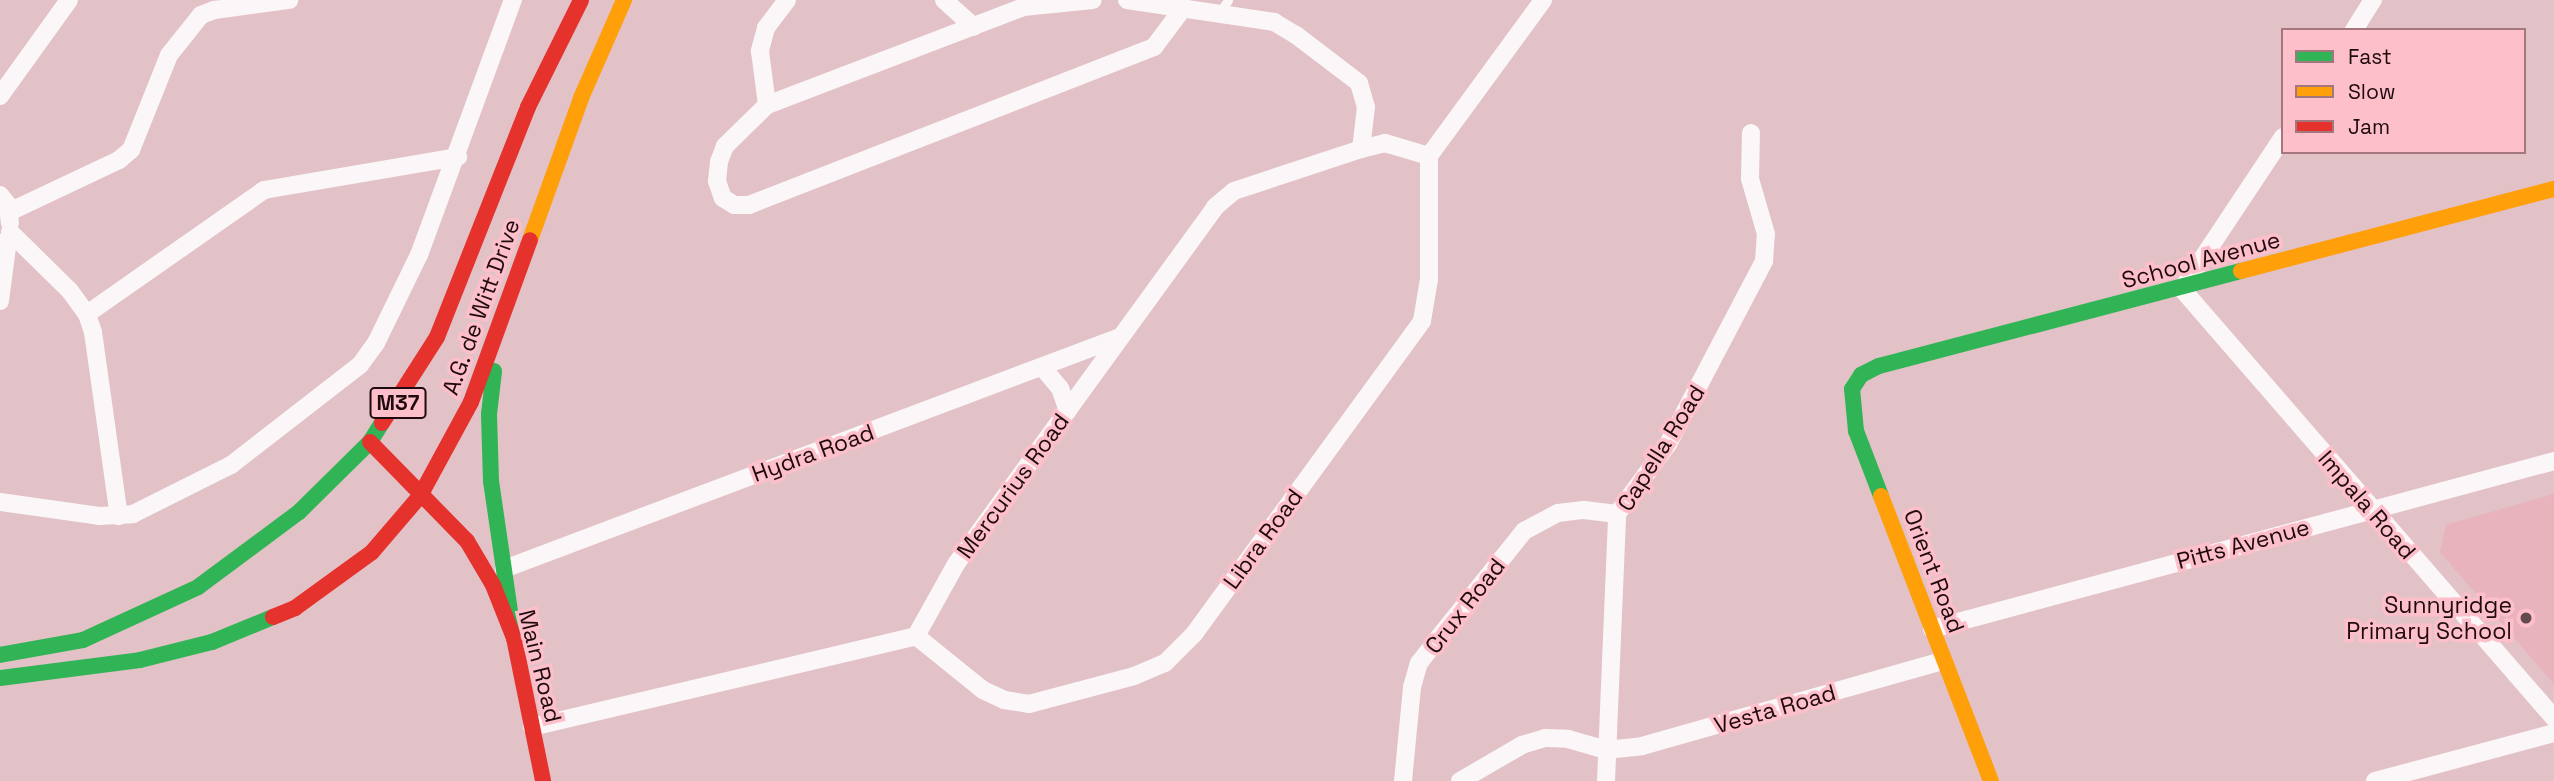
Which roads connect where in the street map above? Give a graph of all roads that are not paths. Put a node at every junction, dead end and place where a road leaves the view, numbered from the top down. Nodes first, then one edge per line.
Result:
1 (69, 0) edge
2 (289, 0) edge
3 (513, 0) edge
4 (581, 0) edge
5 (624, 0) edge
6 (787, 0) edge
7 (944, 0) edge
8 (1093, 0) edge
9 (1127, 0) edge
10 (1543, 0) edge
11 (2373, 0) edge
12 (1024, 4) edge
13 (1184, 7) junction
14 (1223, 7) edge
15 (974, 27) junction
16 (2355, 28) edge
17 (0, 96) edge
18 (767, 104) junction
19 (1751, 133) dead end
20 (2281, 140) edge
21 (1361, 149) junction
22 (1429, 156) junction
23 (458, 157) junction
24 (2554, 189) edge
25 (0, 195) edge
26 (9, 212) junction
27 (6, 238) edge
28 (2182, 289) junction
29 (0, 301) edge
30 (87, 314) junction
31 (499, 334) junction
32 (1122, 336) junction
33 (1043, 368) junction
34 (1861, 375) joint
35 (1068, 411) junction
36 (370, 442) junction
37 (2554, 461) edge
38 (420, 496) junction
39 (0, 502) edge
40 (2370, 509) junction
41 (1617, 514) junction
42 (119, 516) junction
43 (504, 569) junction
44 (1932, 629) junction
45 (916, 636) junction
46 (514, 638) junction
47 (0, 654) edge
48 (1943, 661) junction
49 (0, 678) edge
50 (2554, 718) edge
51 (532, 727) junction
52 (2554, 733) edge
53 (1606, 750) junction
54 (543, 781) edge
55 (1403, 781) edge
56 (1460, 781) edge
57 (1606, 781) edge
58 (1991, 781) edge
59 (2375, 781) edge

1 - 17 street
2 - 26 street
3 - 23 street
4 - 36 main road, A.G. de Witt Drive / M37
5 - 31 main road, A.G. de Witt Drive / M37
6 - 18 street
7 - 15 street
8 - 12 street
9 - 13 street
10 - 22 street
11 - 16 street
12 - 15 street
13 - 14 street
13 - 18 street
14 - 21 street
15 - 18 street
19 - 41 street, Capella Road
20 - 28 street
21 - 22 street, Mercurius Road
21 - 32 street, Mercurius Road
22 - 45 street, Libra Road
23 - 30 street
23 - 42 street
24 - 28 main road, School Avenue
25 - 26 street
26 - 27 street
27 - 29 street
27 - 30 street
28 - 34 main road, School Avenue
28 - 40 street, Impala Road
30 - 42 street
31 - 38 main road, A.G. de Witt Drive / M37
31 - 43 main road
32 - 33 street, Hydra Road
32 - 35 street, Mercurius Road
33 - 35 street
33 - 43 street, Hydra Road
34 - 44 main road, Orient Road
35 - 45 street, Mercurius Road
36 - 38 main road, Main Road
36 - 47 main road, A.G. de Witt Drive / M37
37 - 40 street, Pitts Avenue
38 - 46 main road, Main Road
38 - 49 main road, A.G. de Witt Drive / M37
39 - 42 street
40 - 44 street, Pitts Avenue
40 - 50 street, Impala Road
41 - 53 street, Capella Road
41 - 55 street, Crux Road
43 - 46 main road
44 - 48 main road, Orient Road
45 - 51 street
46 - 51 main road, Main Road
48 - 53 street, Vesta Road
48 - 58 main road, Orient Road
51 - 54 main road, Main Road
52 - 59 street
53 - 56 street
53 - 57 street, Capella Road

